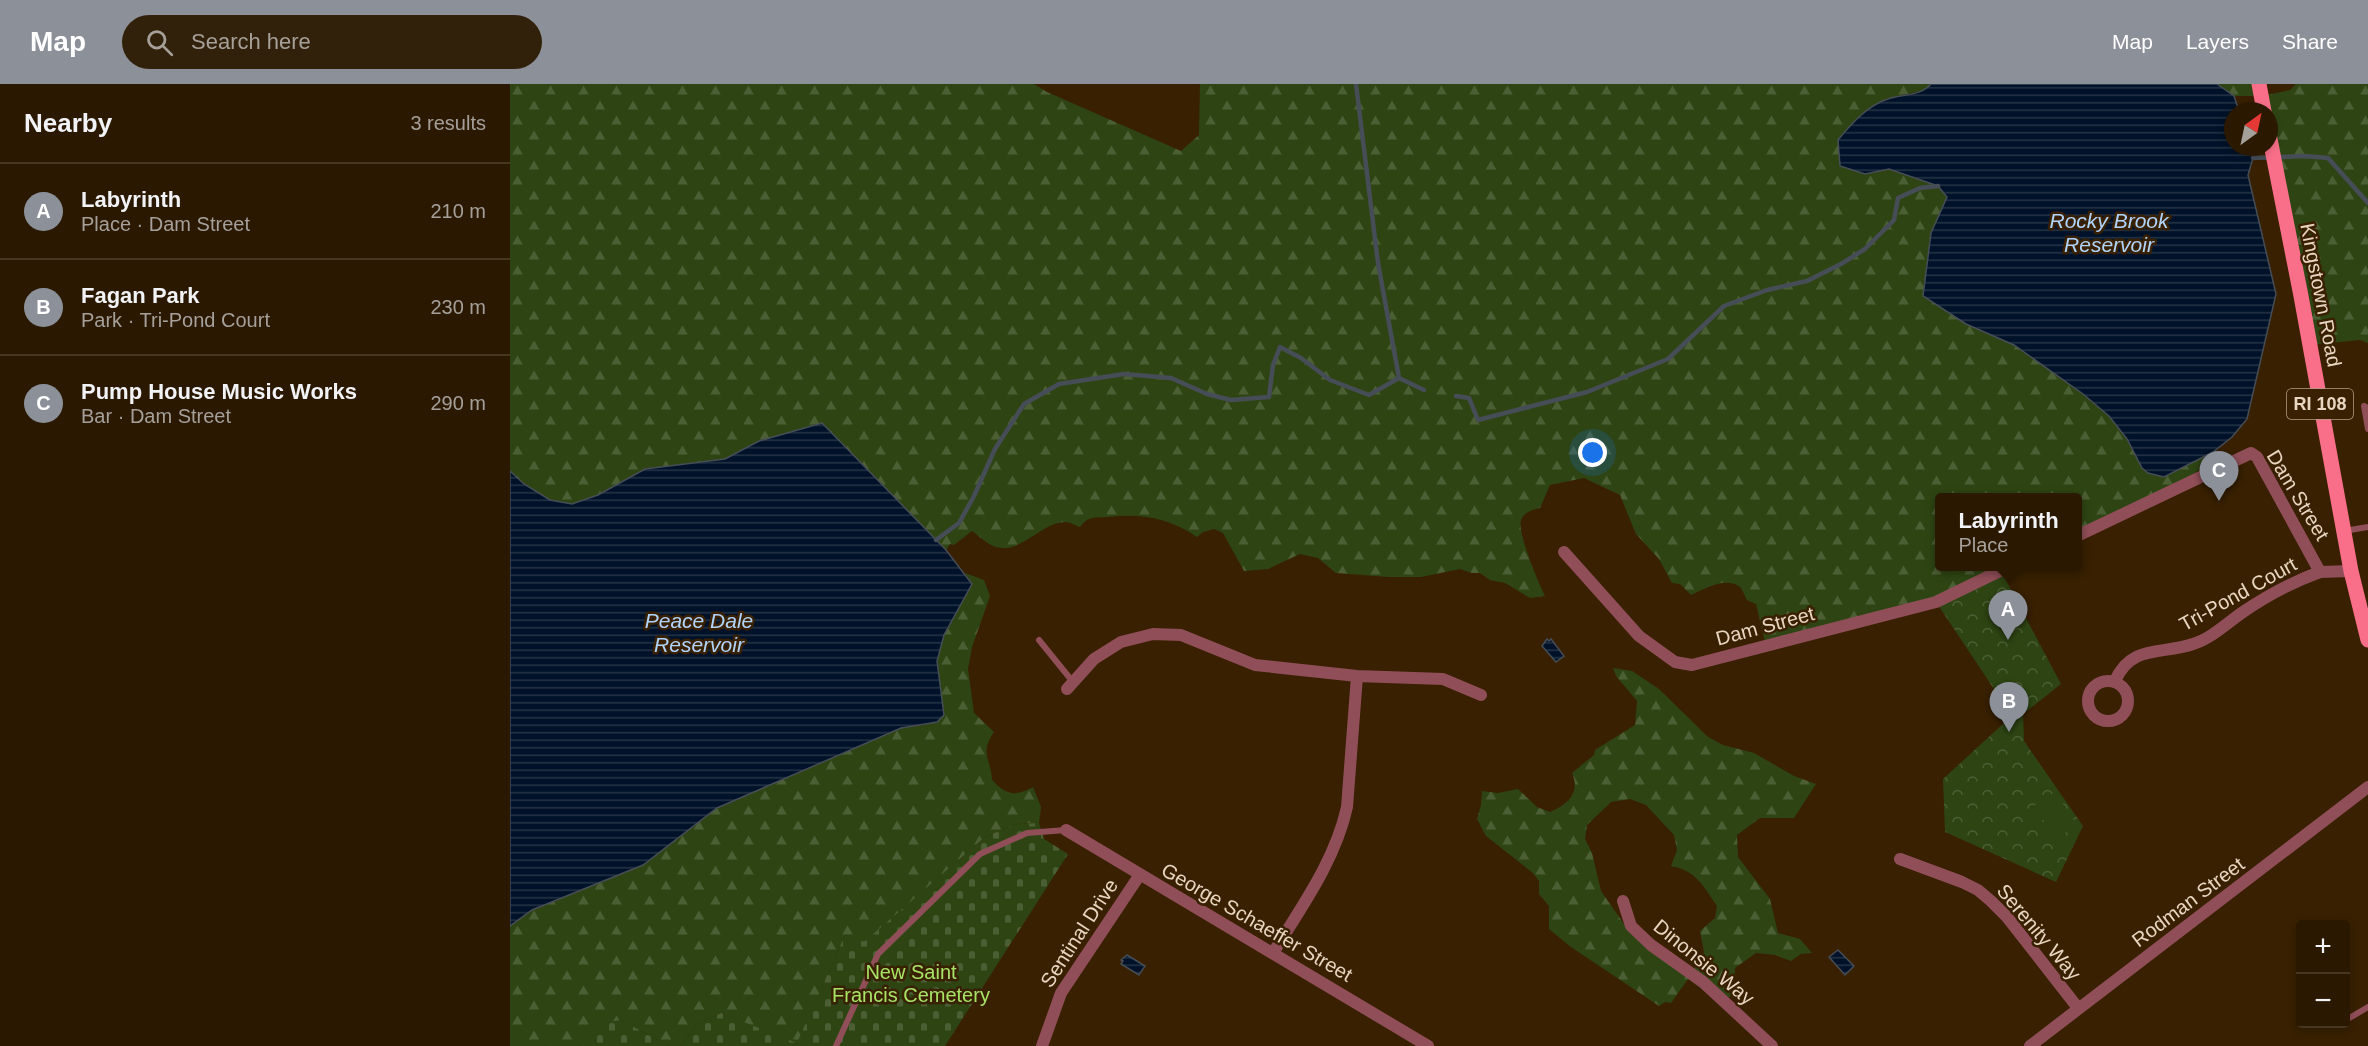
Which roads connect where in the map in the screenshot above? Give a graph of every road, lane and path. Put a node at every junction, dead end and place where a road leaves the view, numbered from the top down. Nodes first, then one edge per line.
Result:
1 (2259, 84) edge
2 (2263, 102) edge
3 (2274, 156) edge
4 (2368, 408) edge
5 (2368, 429) edge
6 (2368, 527) edge
7 (2343, 531) junction
8 (2082, 534) edge
9 (1564, 552) dead end
10 (2002, 571) edge
11 (2350, 571) junction
12 (2320, 572) junction
13 (1039, 640) dead end
14 (2368, 640) edge
15 (1357, 676) junction
16 (2115, 681) dead end
17 (1070, 686) joint
18 (1480, 695) dead end
19 (2368, 787) edge
20 (1066, 830) joint
21 (1900, 859) dead end
22 (1139, 876) junction
23 (1623, 901) dead end
24 (1273, 953) junction
25 (2368, 1007) edge
26 (2078, 1008) junction
27 (2350, 1018) edge
28 (836, 1046) edge
29 (1042, 1046) edge
30 (1428, 1046) edge
31 (1772, 1046) edge
32 (2030, 1046) edge

1 - 2 main road
3 - 7 main road, Kingstown Road / RI 108
4 - 5 lane
6 - 7 lane
7 - 11 main road, Kingstown Road / RI 108
8 - 12 street, Dam Street
9 - 10 street, Dam Street
11 - 12 street, Dam Street
11 - 14 main road, Kingstown Road / RI 108
12 - 16 street, Tri-Pond Court
13 - 17 lane
15 - 17 street
15 - 18 street
15 - 24 street
19 - 26 street, Rodman Street
20 - 22 street, George Schaeffer Street
20 - 28 lane
21 - 26 street, Serenity Way
22 - 24 street, George Schaeffer Street
22 - 29 street, Sentinal Drive
23 - 31 street, Dinonsie Way
24 - 30 street, George Schaeffer Street
25 - 27 lane
26 - 32 street, Rodman Street

